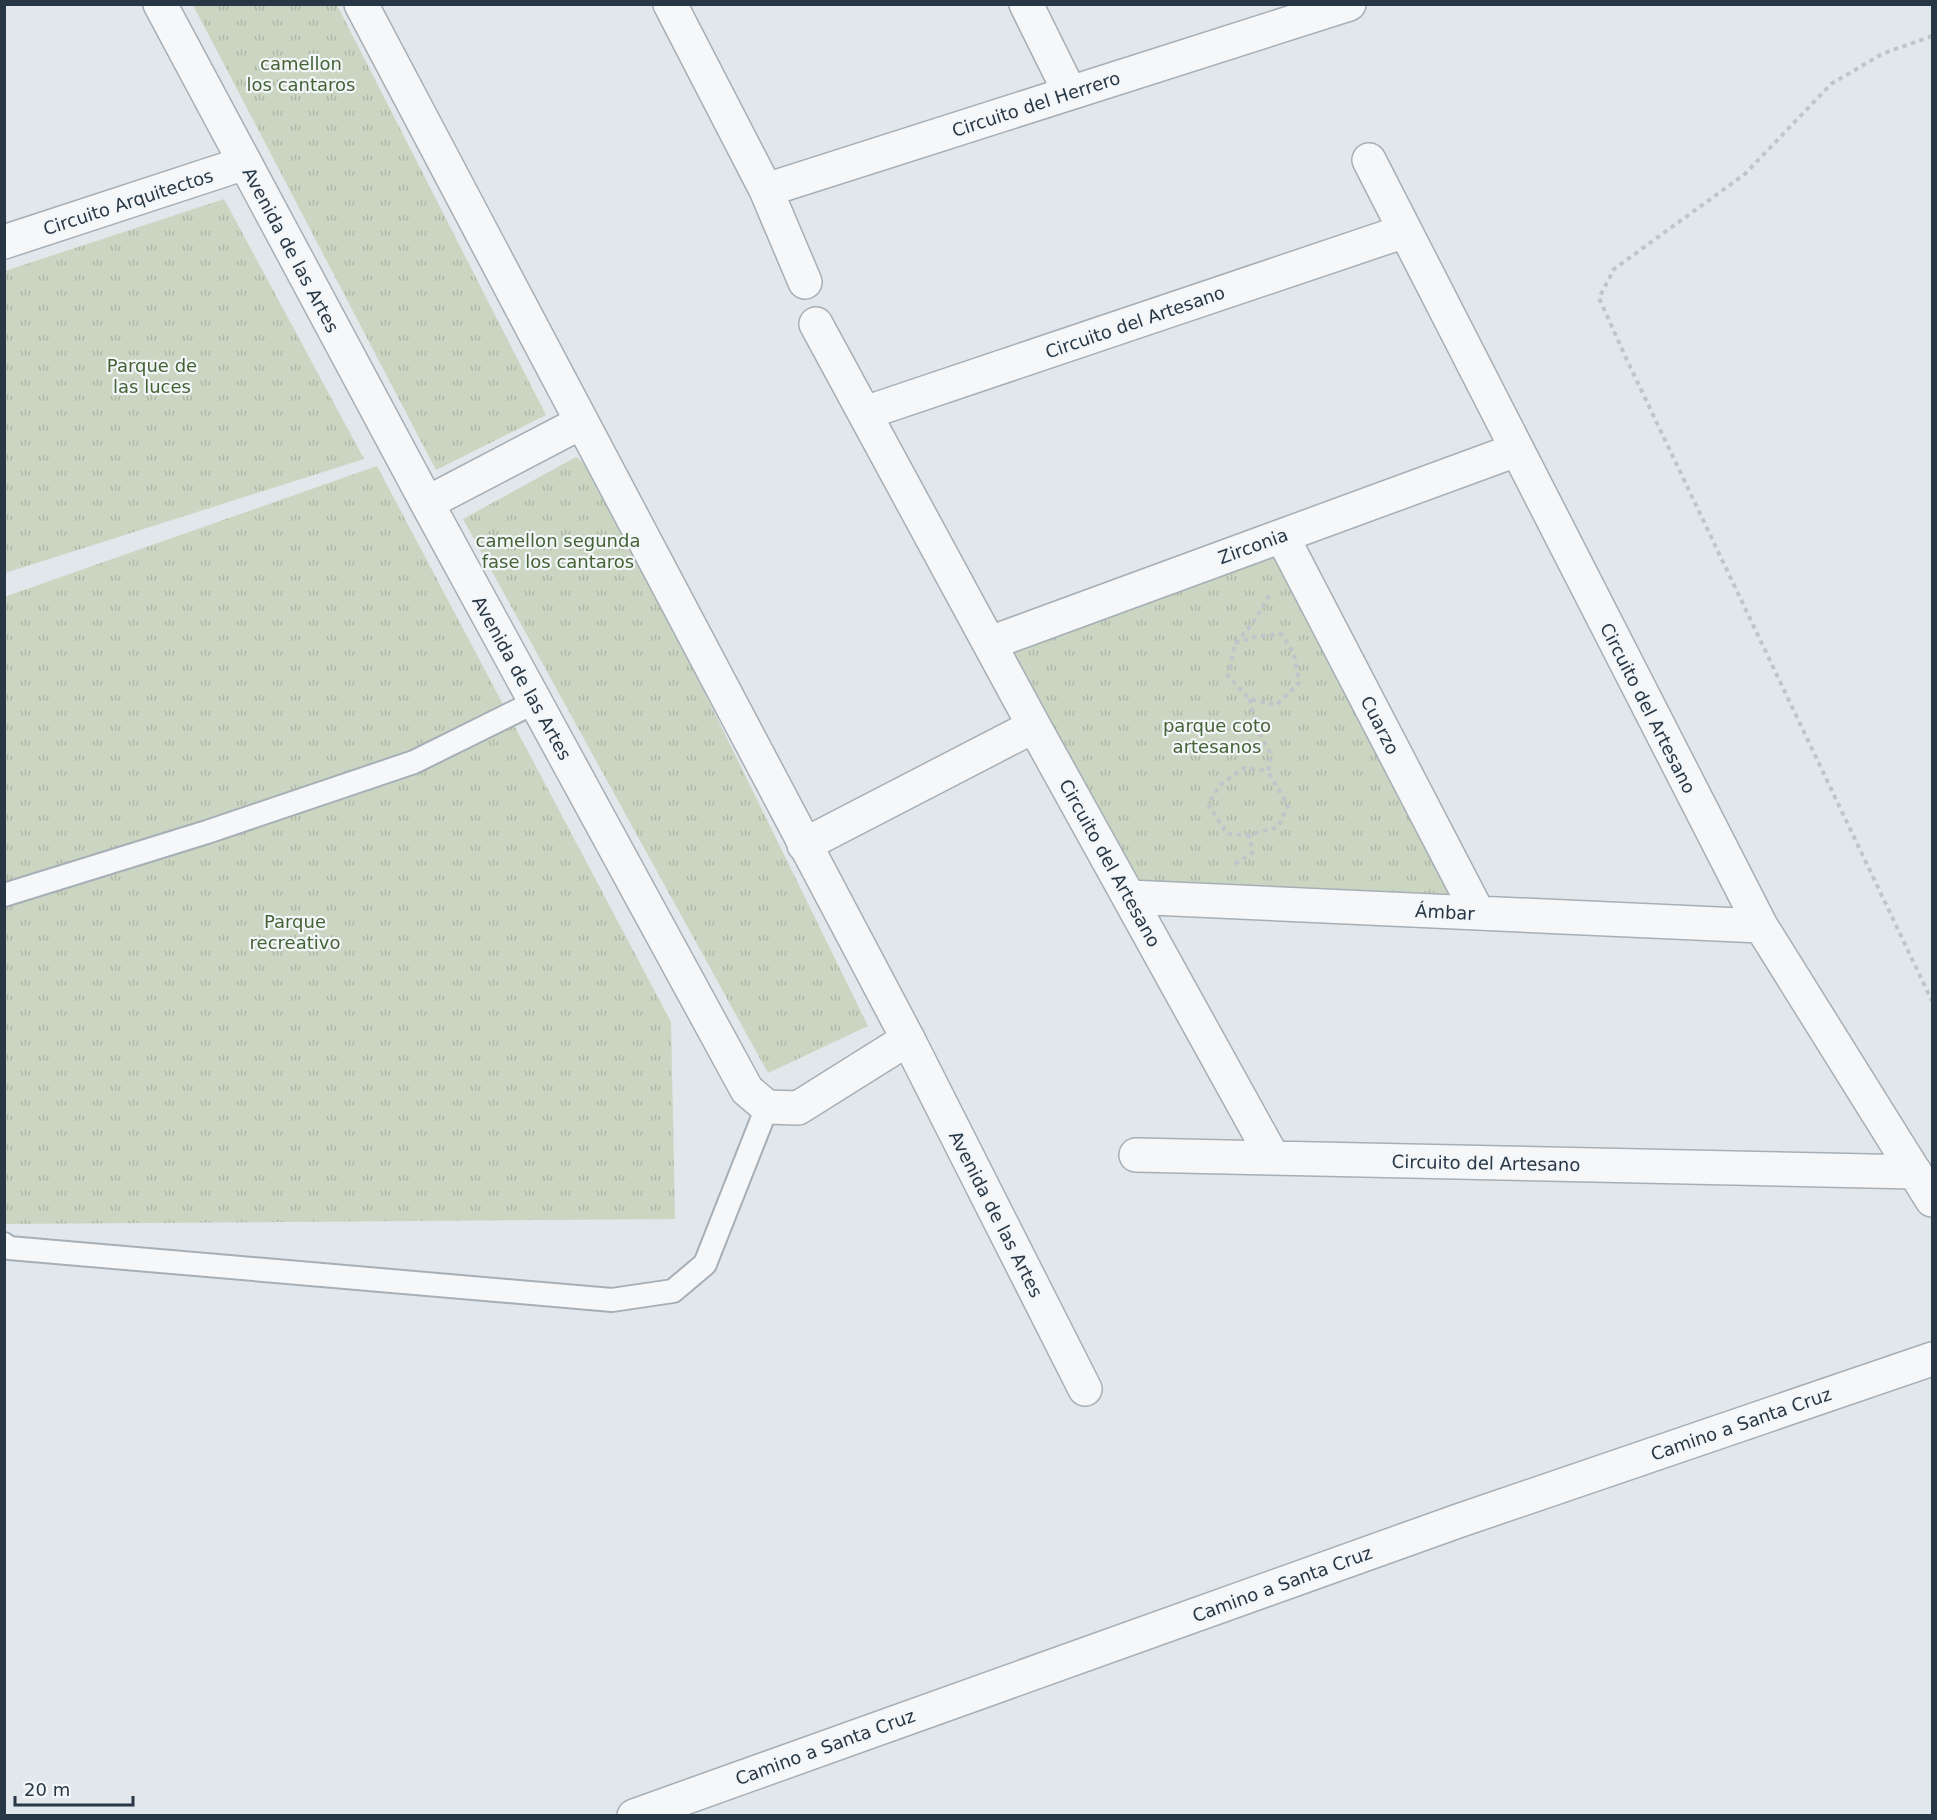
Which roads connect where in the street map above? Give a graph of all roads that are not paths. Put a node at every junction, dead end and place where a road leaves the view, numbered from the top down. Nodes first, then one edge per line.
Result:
1 (160, 4) edge
2 (361, 4) edge
3 (670, 4) edge
4 (1026, 4) edge
5 (1349, 4) edge
6 (1302, 11) edge
7 (1071, 93) junction
8 (1369, 160) dead end
9 (245, 163) junction
10 (766, 190) junction
11 (1405, 231) junction
12 (7, 236) edge
13 (805, 282) dead end
14 (816, 324) dead end
15 (865, 413) junction
16 (582, 422) junction
17 (1516, 450) junction
18 (427, 503) junction
19 (1282, 536) junction
20 (990, 643) junction
21 (535, 702) junction
22 (1034, 726) junction
23 (804, 845) junction
24 (4, 895) edge
25 (1130, 897) junction
26 (1478, 913) junction
27 (1761, 926) junction
28 (908, 1039) junction
29 (767, 1107) junction
30 (1136, 1155) dead end
31 (1273, 1158) junction
32 (1915, 1172) junction
33 (1932, 1200) edge
34 (4, 1244) edge
35 (1932, 1359) edge
36 (1085, 1389) dead end
37 (634, 1815) edge

1 - 9 street, Avenida de las Artes
2 - 16 street, Avenida de las Artes
3 - 10 street
4 - 7 street
5 - 6 street, Circuito del Herrero
6 - 7 street, Circuito del Herrero
7 - 10 street, Circuito del Herrero
8 - 11 street, Circuito del Artesano
9 - 12 street, Circuito Arquitectos
9 - 18 street, Avenida de las Artes
10 - 13 street
11 - 15 street, Circuito del Artesano
11 - 17 street, Circuito del Artesano
14 - 15 street, Circuito del Artesano
15 - 20 street, Circuito del Artesano
16 - 18 street
16 - 23 street, Avenida de las Artes
17 - 19 street, Zirconia
17 - 27 street, Circuito del Artesano
18 - 21 street, Avenida de las Artes
19 - 20 street, Zirconia
19 - 26 street, Cuarzo
20 - 22 street, Circuito del Artesano
21 - 24 lane
21 - 29 street, Avenida de las Artes
22 - 23 street
22 - 25 street, Circuito del Artesano
23 - 28 street, Avenida de las Artes
25 - 26 street, Ámbar
25 - 31 street, Circuito del Artesano
26 - 27 street, Ámbar
27 - 32 street, Circuito del Artesano
28 - 29 street
28 - 36 street, Avenida de las Artes
29 - 34 lane
30 - 31 street, Circuito del Artesano
31 - 32 street, Circuito del Artesano
32 - 33 street, Circuito del Artesano
35 - 37 street, Camino a Santa Cruz

